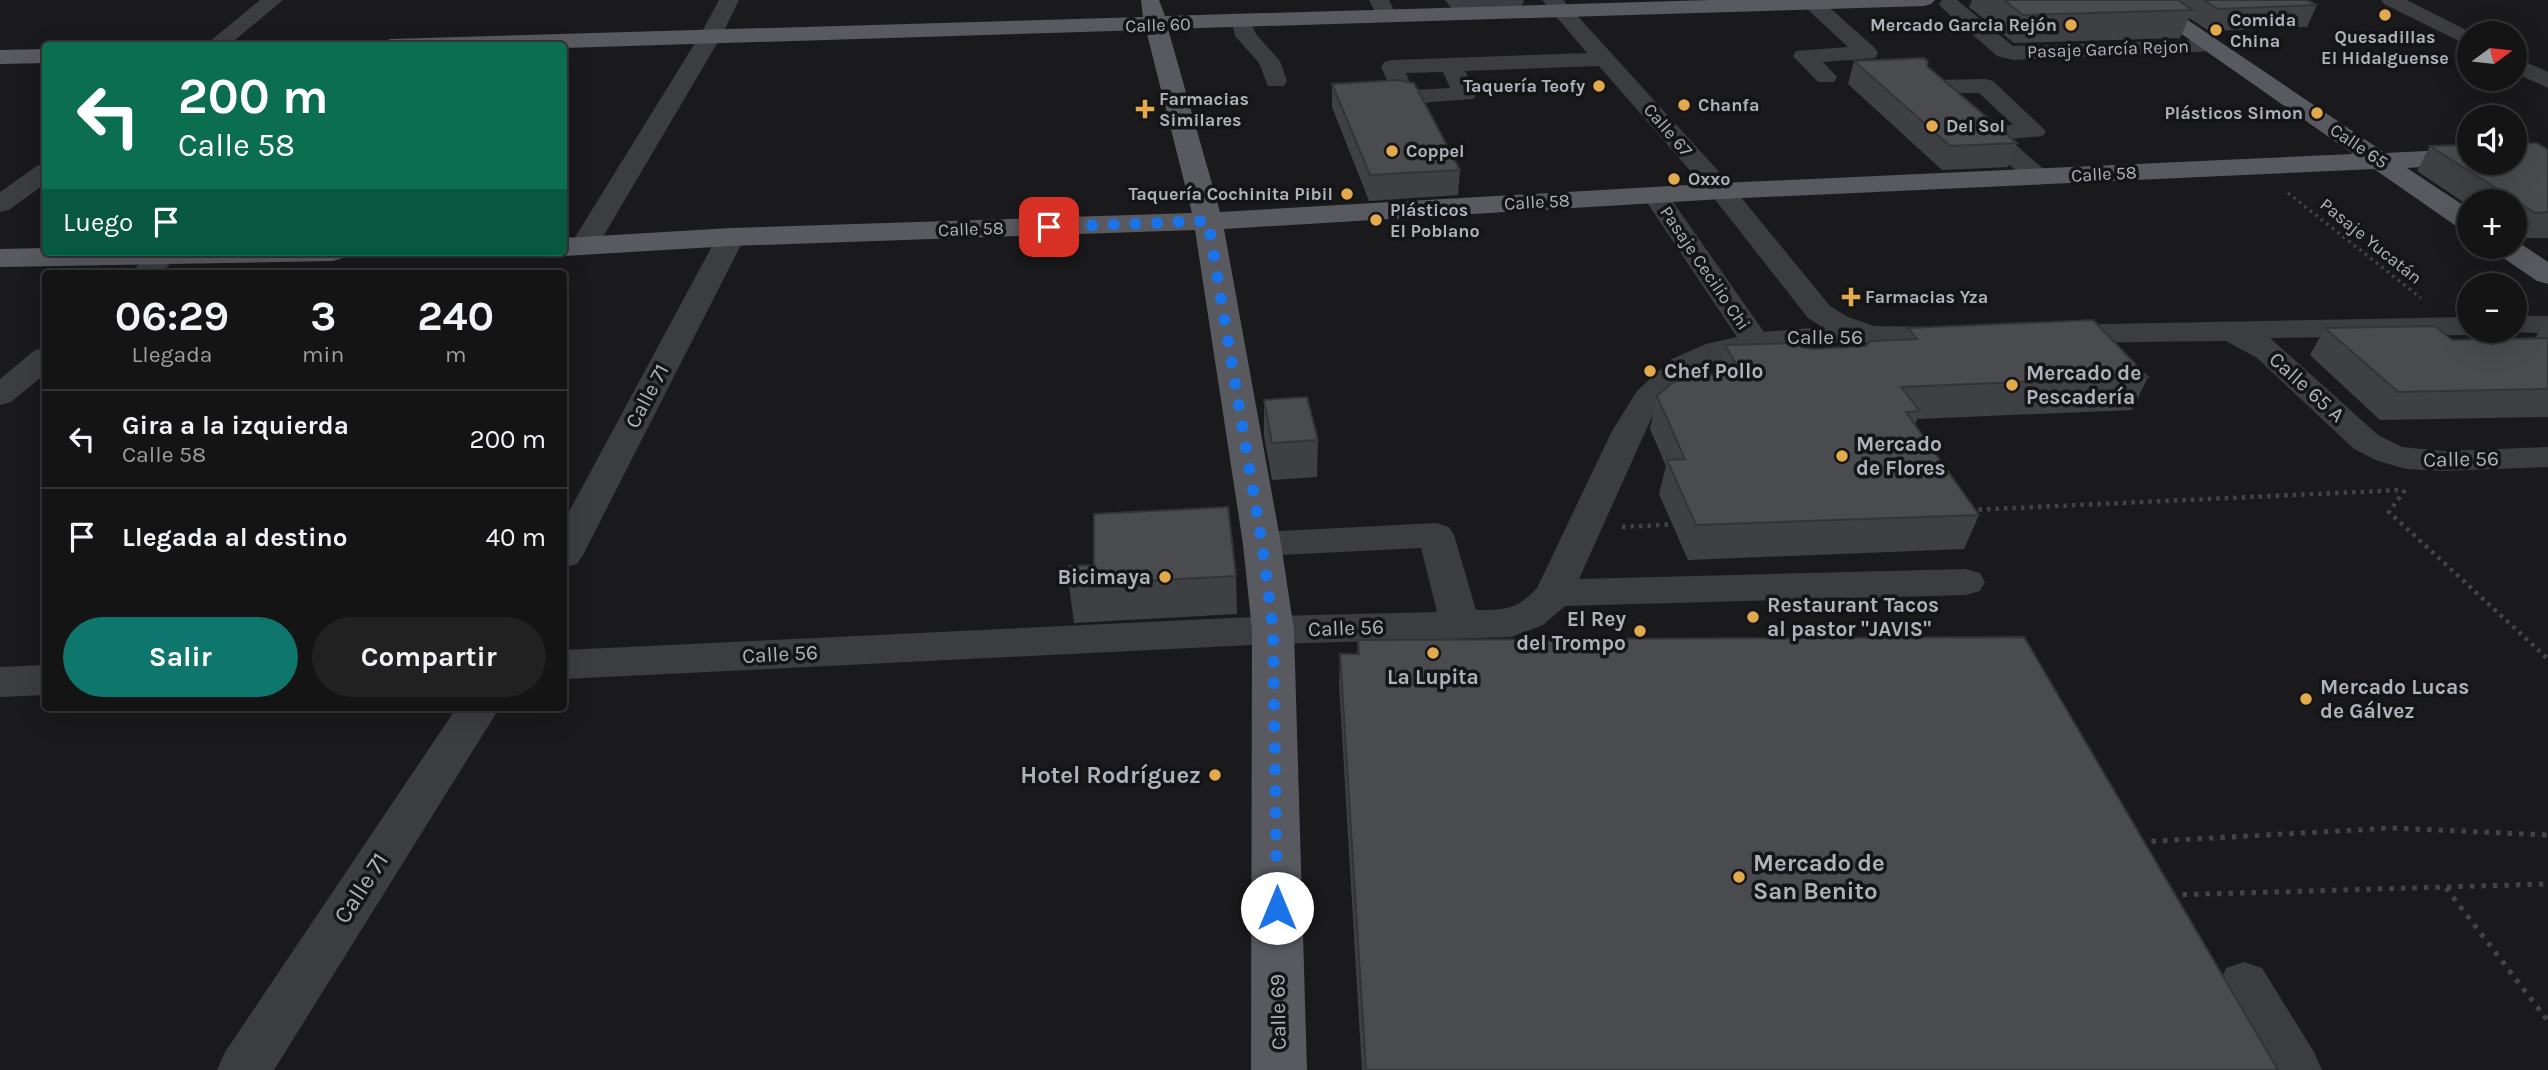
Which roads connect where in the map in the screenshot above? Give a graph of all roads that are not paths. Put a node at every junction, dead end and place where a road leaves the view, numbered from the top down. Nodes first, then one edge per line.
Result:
1 (273, 0) edge
2 (729, 0) edge
3 (1150, 0) edge
4 (1513, 0) edge
5 (1924, 0) edge
6 (2144, 0) edge
7 (2391, 0) edge
8 (1702, 3) edge
9 (1813, 4) junction
10 (1450, 5) edge
11 (1558, 5) edge
12 (1964, 5) edge
13 (1383, 8) edge
14 (1242, 22) junction
15 (1156, 25) junction
16 (2457, 34) edge
17 (711, 35) junction
18 (219, 42) edge
19 (507, 42) edge
20 (2199, 46) dead end
21 (42, 55) edge
22 (0, 57) edge
23 (1605, 59) junction
24 (1451, 66) dead end
25 (2527, 70) edge
26 (1826, 77) dead end
27 (1276, 81) dead end
28 (2548, 81) edge
29 (1987, 133) edge
30 (2457, 158) edge
31 (2380, 161) junction
32 (42, 174) edge
33 (2038, 177) junction
34 (1722, 191) junction
35 (1655, 195) junction
36 (0, 204) edge
37 (2457, 214) edge
38 (1208, 221) junction
39 (731, 237) junction
40 (573, 247) edge
41 (273, 256) edge
42 (0, 258) edge
43 (2524, 259) edge
44 (154, 264) edge
45 (2548, 275) edge
46 (2548, 325) edge
47 (2457, 326) edge
48 (2527, 326) edge
49 (1830, 330) junction
50 (2225, 331) junction
51 (2031, 334) edge
52 (1977, 335) edge
53 (1769, 339) junction
54 (42, 359) edge
55 (1844, 369) edge
56 (1804, 370) edge
57 (0, 395) edge
58 (2375, 448) joint
59 (2548, 457) edge
60 (1262, 544) junction
61 (567, 549) edge
62 (1966, 582) dead end
63 (1554, 593) junction
64 (1460, 625) junction
65 (1273, 629) junction
66 (567, 665) edge
67 (42, 680) edge
68 (0, 682) edge
69 (475, 711) edge
70 (2244, 984) dead end
71 (244, 1070) edge
72 (1279, 1070) edge
73 (2295, 1070) edge

1 - 18 street
2 - 17 street
3 - 15 main road, Calle 69
4 - 10 street
5 - 9 main road, Calle 60
6 - 31 main road, Calle 65
7 - 16 street
8 - 9 main road, Calle 60
8 - 11 main road, Calle 60
9 - 26 street
10 - 11 main road, Calle 60
10 - 13 main road, Calle 60
11 - 23 street, Calle 67
12 - 20 street, Pasaje García Rejon
13 - 14 main road, Calle 60
14 - 15 main road, Calle 60
14 - 27 street
15 - 17 main road, Calle 60
15 - 38 main road, Calle 69
17 - 19 main road, Calle 60
17 - 40 street
21 - 22 main road
23 - 24 street
23 - 34 street, Calle 67
25 - 28 street
29 - 33 street
30 - 31 main road, Calle 58
31 - 33 main road, Calle 58
31 - 37 main road, Calle 65
32 - 36 street
33 - 34 main road, Calle 58
34 - 35 main road, Calle 58
34 - 49 street, Calle 67
35 - 38 main road, Calle 58
35 - 53 street, Pasaje Cecilio Chi
38 - 39 main road, Calle 58
38 - 60 main road, Calle 69
39 - 40 main road, Calle 58
39 - 61 street, Calle 71
41 - 44 main road
42 - 44 main road
43 - 45 main road
46 - 48 street
47 - 50 street
49 - 52 street, Calle 56
49 - 53 street, Calle 56
49 - 55 street, Calle 67
50 - 51 street
50 - 58 street, Calle 65 A
53 - 56 street, Pasaje Cecilio Chi
53 - 63 street, Calle 56
54 - 57 street
58 - 59 street, Calle 56
60 - 64 street
60 - 65 main road, Calle 69
62 - 63 street
63 - 64 street, Calle 56
64 - 65 street, Calle 56
65 - 66 street, Calle 56
65 - 72 main road, Calle 69
67 - 68 street
69 - 71 street, Calle 71
70 - 73 street

